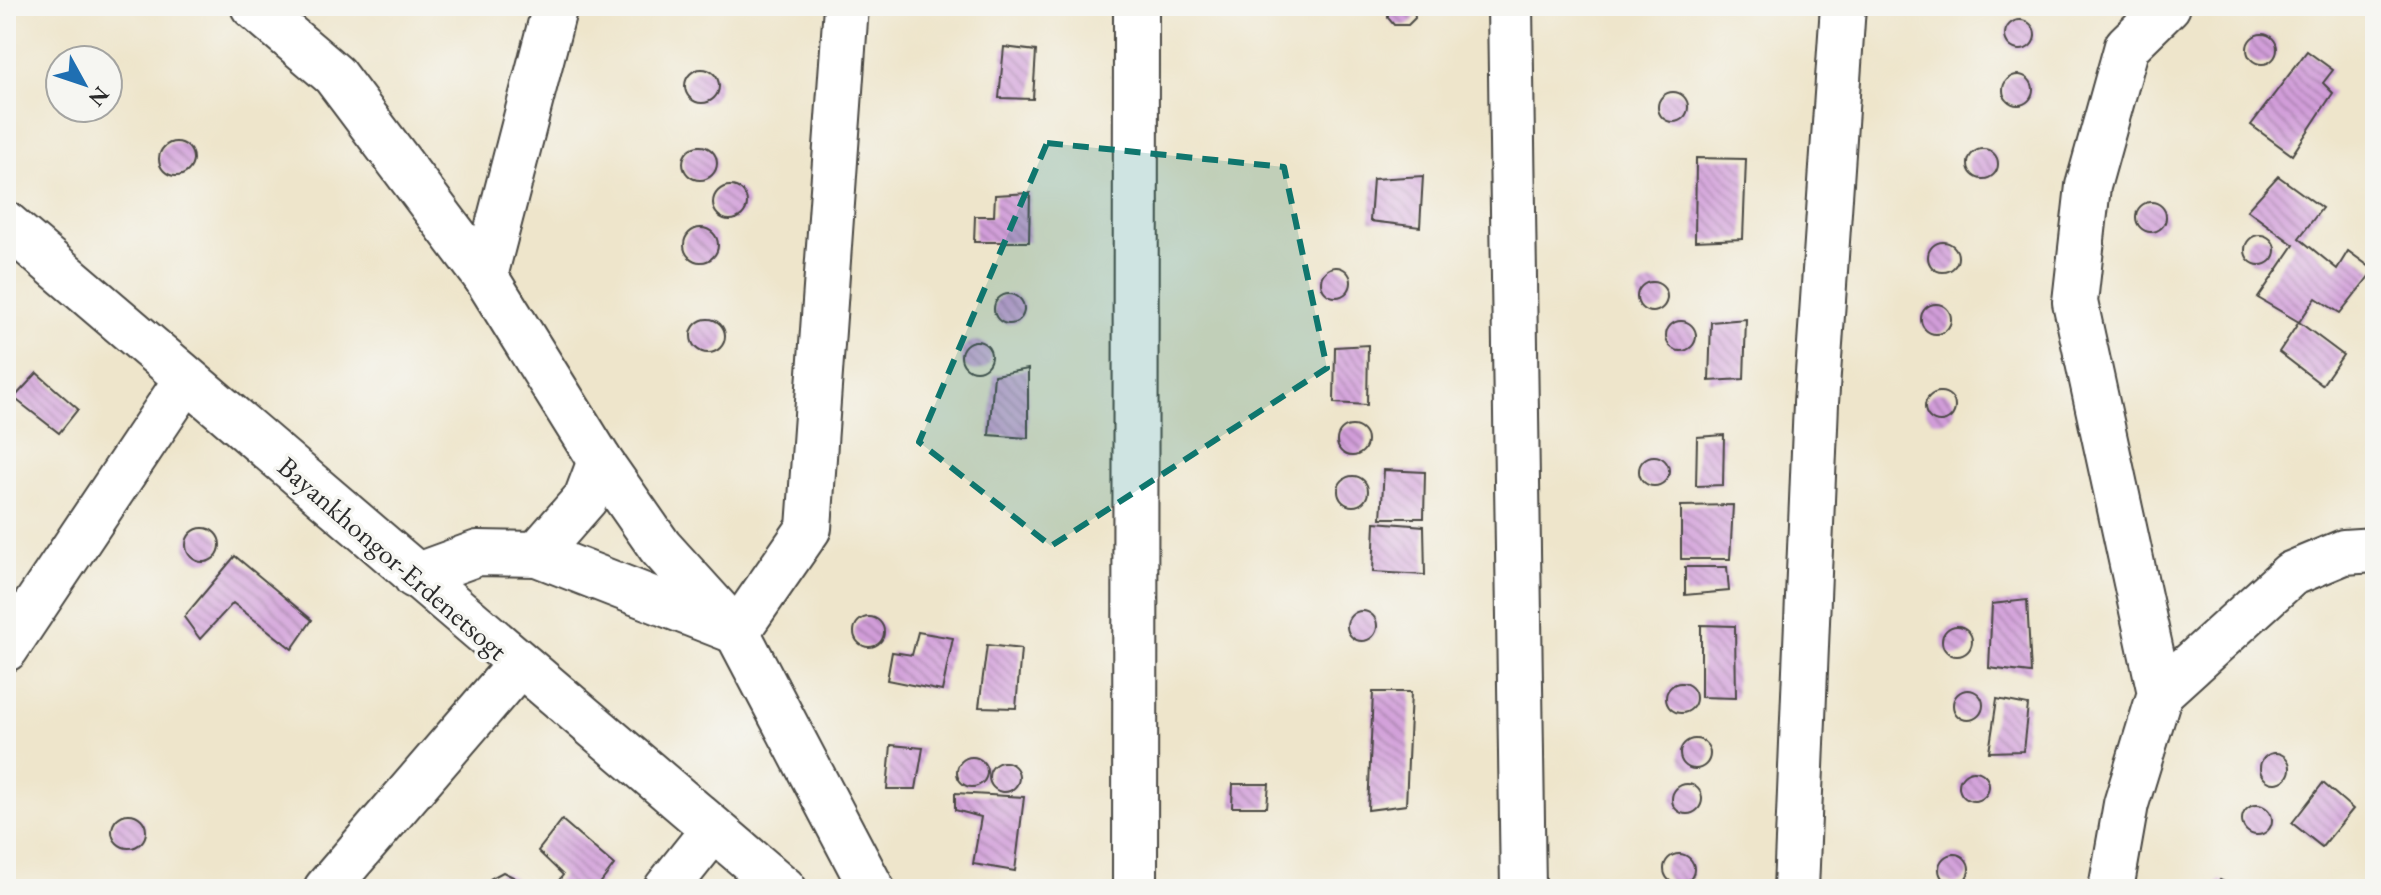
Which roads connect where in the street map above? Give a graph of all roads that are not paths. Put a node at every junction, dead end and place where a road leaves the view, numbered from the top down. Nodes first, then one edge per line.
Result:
1 (253, 6) edge
2 (555, 6) edge
3 (846, 6) edge
4 (1136, 6) edge
5 (1510, 6) edge
6 (1843, 6) edge
7 (2168, 6) edge
8 (2132, 26) edge
9 (6, 224) edge
10 (485, 276) junction
11 (186, 380) junction
12 (600, 461) junction
13 (2375, 550) edge
14 (537, 554) junction
15 (415, 576) junction
16 (737, 632) junction
17 (6, 649) edge
18 (518, 666) junction
19 (2160, 693) junction
20 (713, 830) junction
21 (1127, 885) edge
22 (326, 889) edge
23 (666, 889) edge
24 (784, 889) edge
25 (872, 889) edge
26 (1523, 889) edge
27 (1796, 889) edge
28 (2111, 889) edge

1 - 10 street
2 - 10 street
3 - 16 street
4 - 21 street
5 - 26 street
6 - 27 street
7 - 8 street
8 - 19 street
9 - 11 street, Bayankhongor-Erdenetsogt
10 - 12 street
11 - 15 street, Bayankhongor-Erdenetsogt
11 - 17 street
12 - 14 street
12 - 16 street
13 - 19 street
14 - 15 street
14 - 16 street
15 - 18 street, Bayankhongor-Erdenetsogt
16 - 25 street
18 - 20 street, Bayankhongor-Erdenetsogt
18 - 22 street
19 - 28 street
20 - 23 street
20 - 24 street, Bayankhongor-Erdenetsogt

